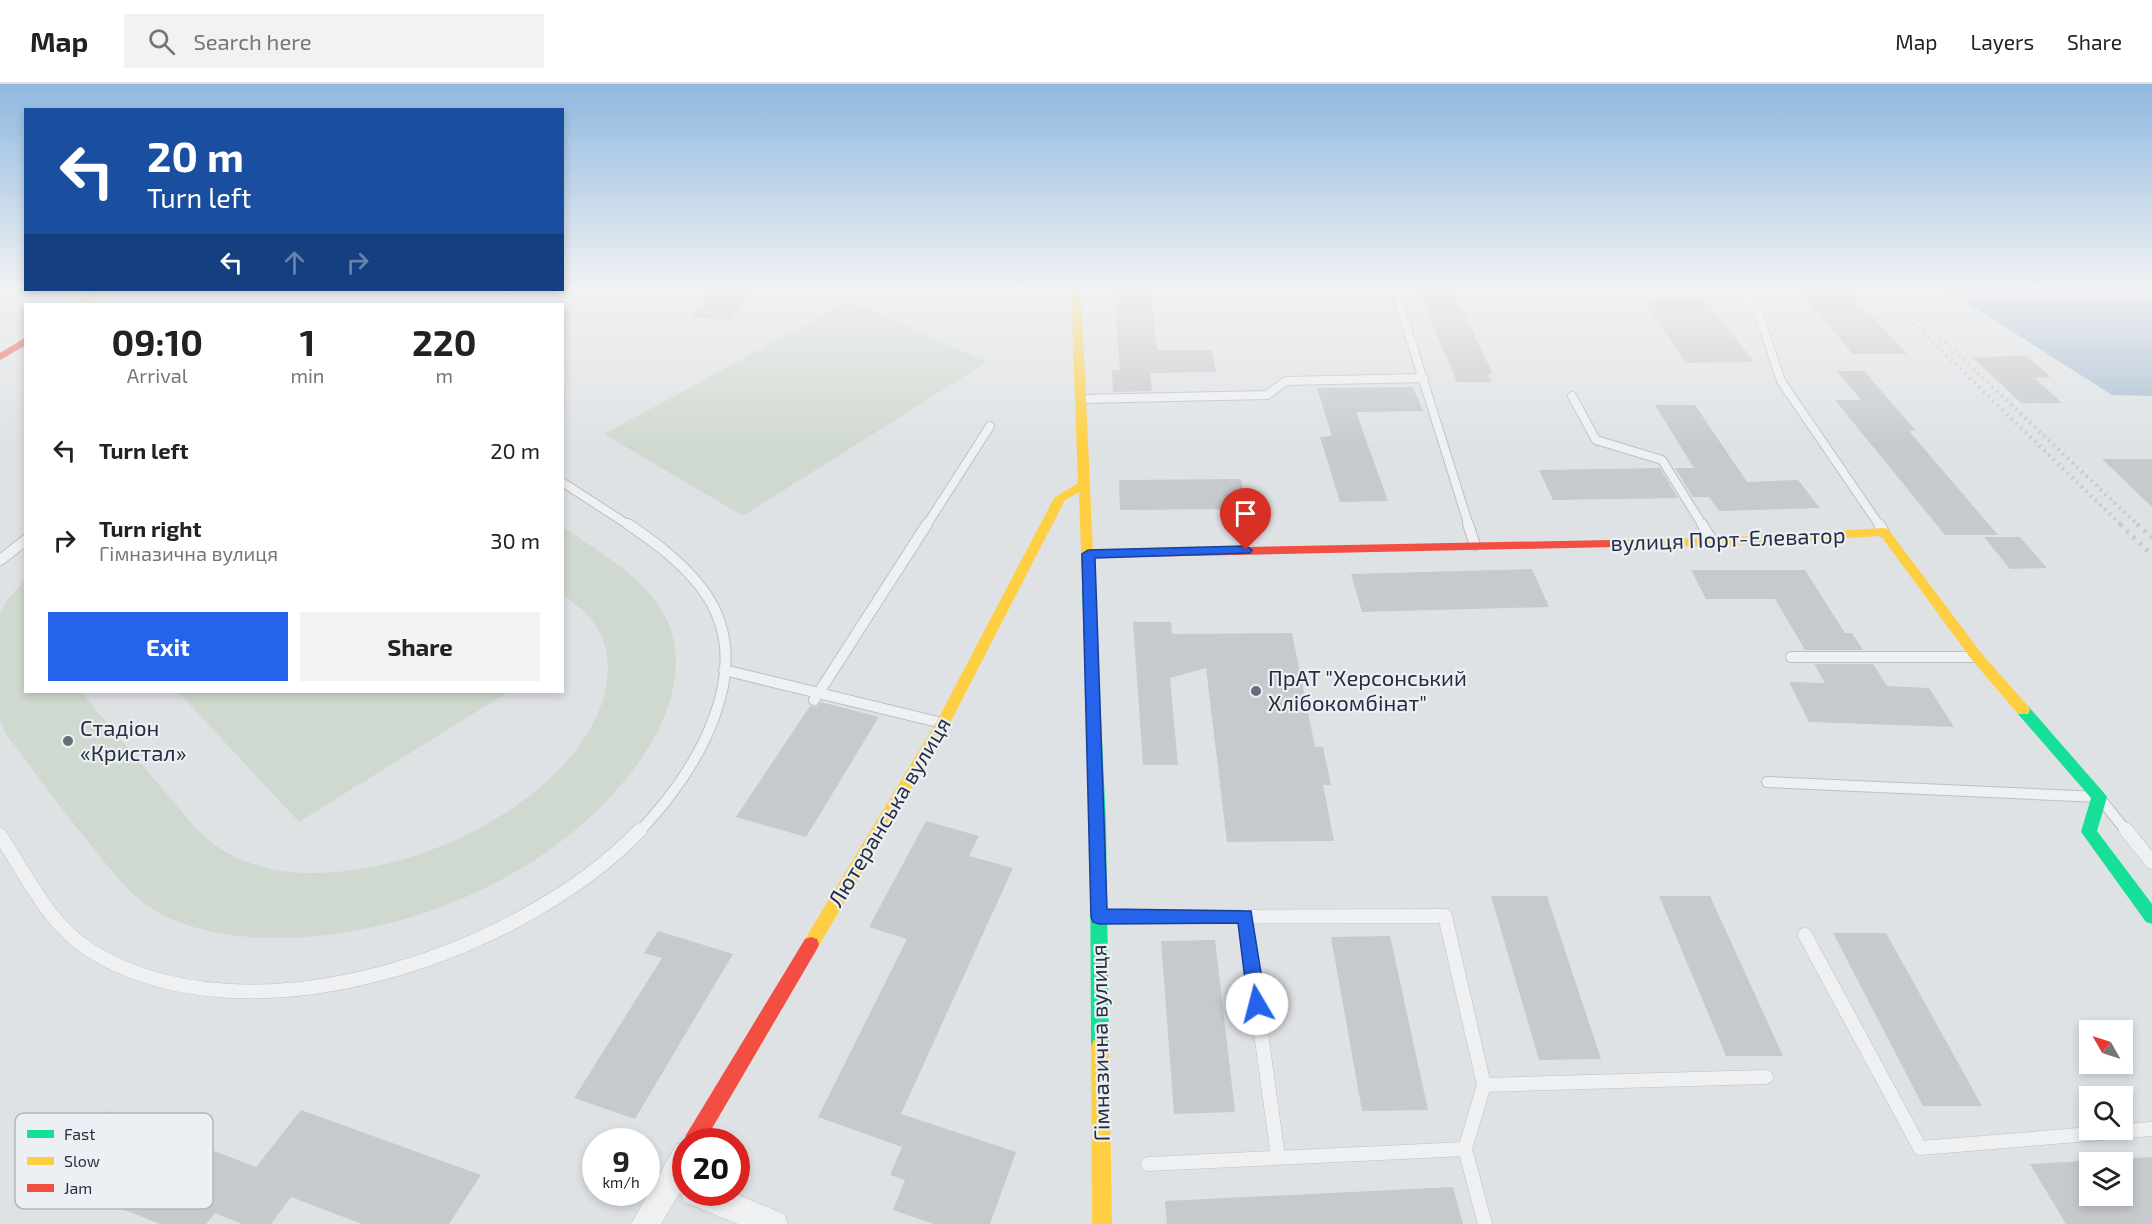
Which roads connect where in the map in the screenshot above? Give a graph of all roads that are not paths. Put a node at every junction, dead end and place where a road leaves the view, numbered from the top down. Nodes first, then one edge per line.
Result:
1 (1078, 340) edge
2 (1412, 340) edge
3 (1768, 340) edge
4 (24, 341) edge
5 (0, 357) edge
6 (1424, 378) junction
7 (1572, 396) dead end
8 (1080, 399) junction
9 (990, 426) dead end
10 (564, 483) edge
11 (1083, 485) junction
12 (1884, 532) junction
13 (24, 542) edge
14 (1713, 542) junction
15 (1474, 545) junction
16 (1088, 554) junction
17 (0, 560) edge
18 (1791, 657) dead end
19 (1977, 657) junction
20 (724, 670) junction
21 (817, 696) junction
22 (943, 723) junction
23 (1767, 782) dead end
24 (2099, 797) junction
25 (0, 836) edge
26 (2152, 862) edge
27 (1245, 916) junction
28 (1099, 917) junction
29 (2152, 917) edge
30 (1805, 934) dead end
31 (1766, 1077) dead end
32 (1484, 1085) junction
33 (701, 1128) edge
34 (2152, 1129) edge
35 (1465, 1149) junction
36 (1278, 1157) junction
37 (1148, 1164) dead end
38 (672, 1198) edge
39 (728, 1206) edge
40 (645, 1224) edge
41 (774, 1224) edge
42 (1102, 1224) edge
43 (1485, 1224) edge

1 - 8 street, Гімназична вулиця
2 - 6 lane
3 - 12 lane
4 - 5 street
6 - 8 lane
6 - 15 lane
7 - 14 lane
8 - 11 street, Гімназична вулиця
9 - 21 lane
10 - 20 lane
11 - 16 street, Гімназична вулиця
11 - 22 street, Лютеранська вулиця
12 - 14 street, вулиця Порт-Елеватор
12 - 19 street
13 - 17 lane
14 - 15 street, вулиця Порт-Елеватор
15 - 16 street, вулиця Порт-Елеватор
16 - 28 street, Гімназична вулиця
18 - 19 lane
19 - 24 street
20 - 21 lane
20 - 25 lane
21 - 22 lane
22 - 33 street, Лютеранська вулиця
23 - 24 lane
24 - 26 lane
24 - 29 street
27 - 28 lane
27 - 32 lane
27 - 36 lane
28 - 42 street, Гімназична вулиця
30 - 34 lane
31 - 32 lane
32 - 35 lane
35 - 36 lane
35 - 43 lane
36 - 37 lane
38 - 40 street
39 - 41 street

